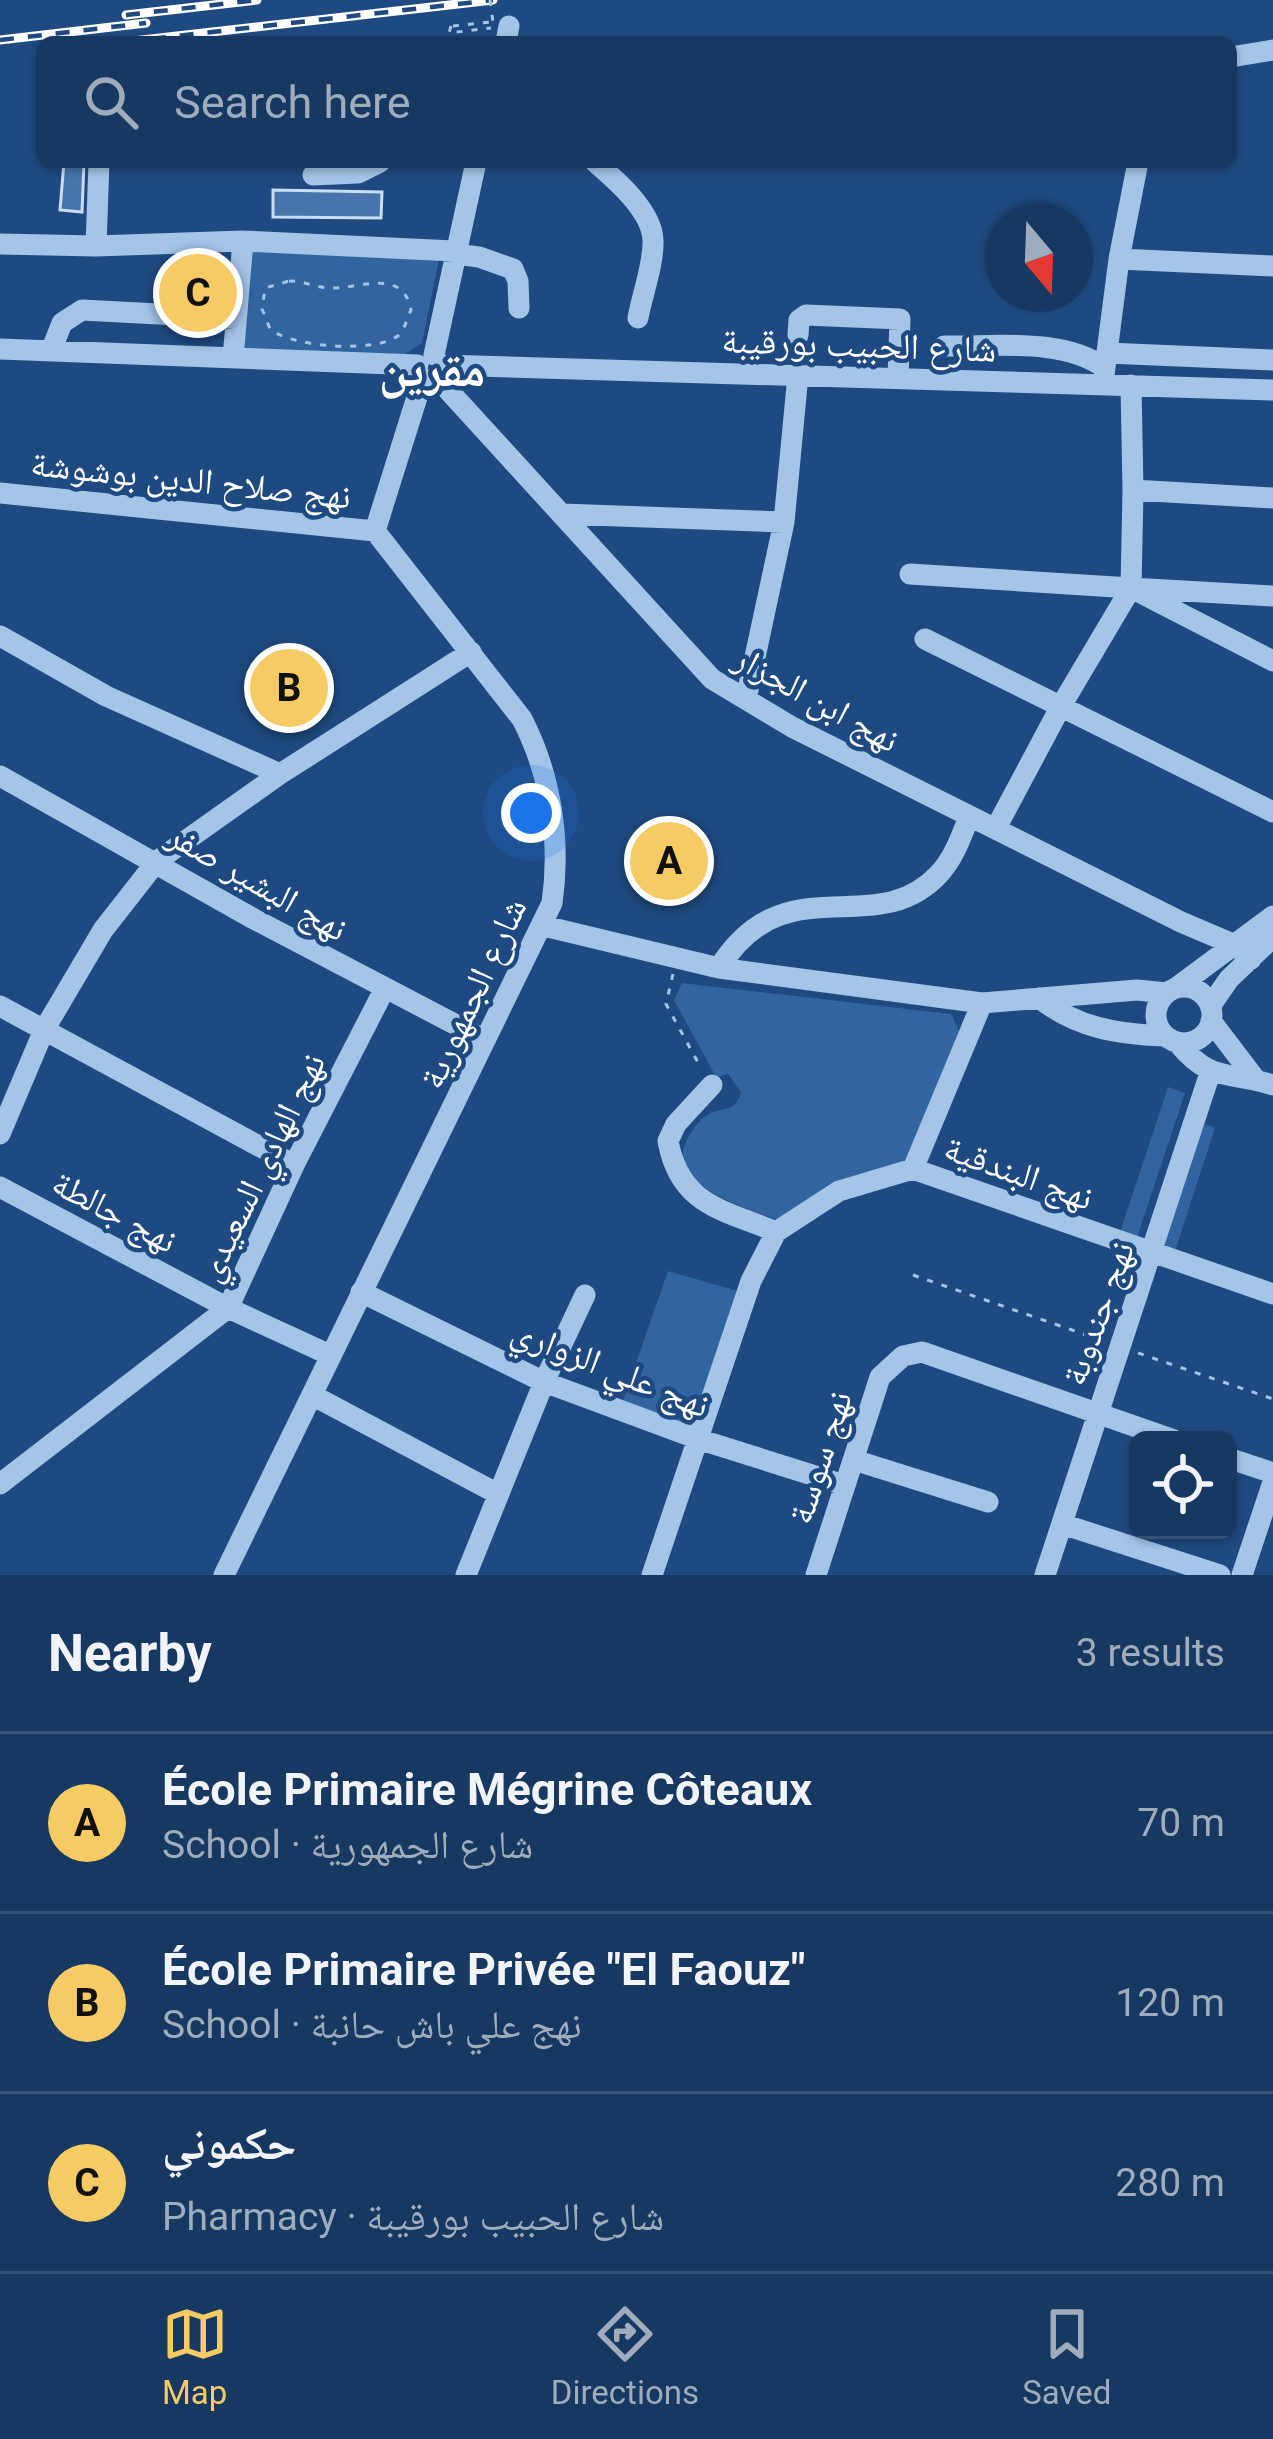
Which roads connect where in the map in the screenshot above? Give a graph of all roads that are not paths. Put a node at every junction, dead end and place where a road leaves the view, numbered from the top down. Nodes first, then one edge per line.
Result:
1 (1273, 50) edge
2 (1237, 57) edge
3 (99, 168) edge
4 (368, 168) edge
5 (475, 168) edge
6 (602, 168) edge
7 (1137, 168) edge
8 (313, 175) dead end
9 (243, 241) junction
10 (0, 244) edge
11 (96, 246) junction
12 (454, 253) junction
13 (1119, 259) junction
14 (1273, 266) edge
15 (520, 308) dead end
16 (638, 319) dead end
17 (243, 320) junction
18 (798, 335) dead end
19 (944, 346) dead end
20 (0, 349) edge
21 (51, 351) junction
22 (233, 358) junction
23 (1273, 359) edge
24 (431, 368) junction
25 (1105, 368) junction
26 (798, 375) junction
27 (898, 378) junction
28 (1131, 385) junction
29 (1273, 390) edge
30 (1133, 490) junction
31 (0, 493) edge
32 (1273, 498) edge
33 (562, 514) junction
34 (784, 522) junction
35 (375, 531) junction
36 (910, 574) dead end
37 (1131, 588) junction
38 (1273, 596) edge
39 (0, 636) edge
40 (925, 639) dead end
41 (471, 652) junction
42 (1273, 661) edge
43 (746, 699) junction
44 (1061, 706) junction
45 (280, 774) junction
46 (0, 776) edge
47 (1273, 812) edge
48 (969, 817) junction
49 (996, 829) junction
50 (157, 861) junction
51 (1273, 916) edge
52 (544, 926) junction
53 (1273, 937) edge
54 (1243, 952) junction
55 (719, 968) junction
56 (384, 989) junction
57 (1172, 990) junction
58 (1039, 998) junction
59 (982, 1003) junction
60 (0, 1006) edge
61 (1211, 1013) junction
62 (44, 1030) junction
63 (1171, 1039) junction
64 (485, 1040) junction
65 (1210, 1073) junction
66 (1264, 1083) edge
67 (712, 1085) road end
68 (0, 1134) edge
69 (294, 1165) junction
70 (913, 1169) junction
71 (0, 1187) edge
72 (776, 1232) junction
73 (1154, 1255) junction
74 (361, 1292) junction
75 (1273, 1294) edge
76 (585, 1295) dead end
77 (229, 1308) junction
78 (330, 1355) junction
79 (544, 1382) junction
80 (312, 1395) junction
81 (1095, 1414) junction
82 (1147, 1431) edge
83 (698, 1439) junction
84 (854, 1460) junction
85 (1237, 1461) edge
86 (1273, 1473) edge
87 (1273, 1482) edge
88 (0, 1484) edge
89 (844, 1485) junction
90 (498, 1494) junction
91 (988, 1502) dead end
92 (1062, 1524) junction
93 (820, 1574) edge
94 (224, 1575) edge
95 (466, 1575) edge
96 (652, 1575) edge
97 (1046, 1575) edge
98 (1220, 1575) edge
99 (1242, 1575) edge

1 - 2 street
3 - 11 street
4 - 8 street
5 - 12 street
6 - 16 street
7 - 13 street
9 - 11 street
9 - 12 street
9 - 17 street
10 - 11 street
12 - 15 street
12 - 24 street
13 - 14 street
13 - 25 street
17 - 21 street
17 - 22 street
18 - 27 street
19 - 25 street
20 - 21 street, شارع الحبيب بورقيبة
21 - 22 street, شارع الحبيب بورقيبة
22 - 24 street, شارع الحبيب بورقيبة
23 - 25 street
24 - 26 street, شارع الحبيب بورقيبة
24 - 33 street, نهج ابن الجزار
24 - 35 street
25 - 27 street, شارع الحبيب بورقيبة
25 - 28 street, شارع الحبيب بورقيبة
26 - 27 street, شارع الحبيب بورقيبة
26 - 34 street
28 - 29 street, شارع الحبيب بورقيبة
28 - 30 street
30 - 32 street
30 - 37 street
31 - 35 street, نهج صلاح الدين بوشوشة
33 - 34 street
33 - 43 street, نهج ابن الجزار
34 - 43 street
35 - 41 street, شارع الجمهورية
36 - 37 street
37 - 38 street
37 - 42 street
37 - 44 street
39 - 45 street
40 - 44 street
41 - 45 street
41 - 52 street, شارع الجمهورية
43 - 48 street, نهج ابن الجزار
44 - 47 street
44 - 49 street
45 - 50 street
46 - 50 street, نهج البشير صفر
48 - 49 street, نهج ابن الجزار
48 - 55 street
49 - 54 street, نهج ابن الجزار
50 - 56 street, نهج البشير صفر
50 - 62 street
51 - 54 street
52 - 55 street
52 - 64 street, شارع الجمهورية
53 - 54 street
54 - 57 street
54 - 61 street
55 - 59 street
56 - 64 street, نهج البشير صفر
56 - 69 street, نهج الهادي السعيدي
57 - 58 street
57 - 61 street
57 - 63 street
58 - 59 street
58 - 63 street
59 - 70 street, نهج البندقية
60 - 62 street
61 - 63 street
61 - 66 street
62 - 68 street
62 - 69 street
63 - 65 street
64 - 74 street, شارع الجمهورية
65 - 66 street
65 - 73 street, نهج جندوبة
67 - 72 street
69 - 77 street, نهج الهادي السعيدي
70 - 72 street
70 - 73 street, نهج البندقية
71 - 77 street, نهج جالطة
72 - 83 street
73 - 75 street, نهج البندقية
73 - 81 street, نهج جندوبة
74 - 78 street, شارع الجمهورية
74 - 79 street, نهج علي الزواري
76 - 79 street
77 - 78 street, نهج جالطة
77 - 88 street, نهج الهادي السعيدي
78 - 80 street, شارع الجمهورية
79 - 83 street, نهج علي الزواري
79 - 90 street
80 - 90 street
80 - 94 street, شارع الجمهورية
81 - 82 street
81 - 84 street, نهج سوسة
81 - 92 street, نهج جندوبة
83 - 89 street, نهج علي الزواري
83 - 96 street
84 - 89 street, نهج سوسة
84 - 91 street
85 - 86 street
87 - 99 street
89 - 93 street, نهج سوسة
90 - 95 street
92 - 97 street, نهج جندوبة
92 - 98 street

